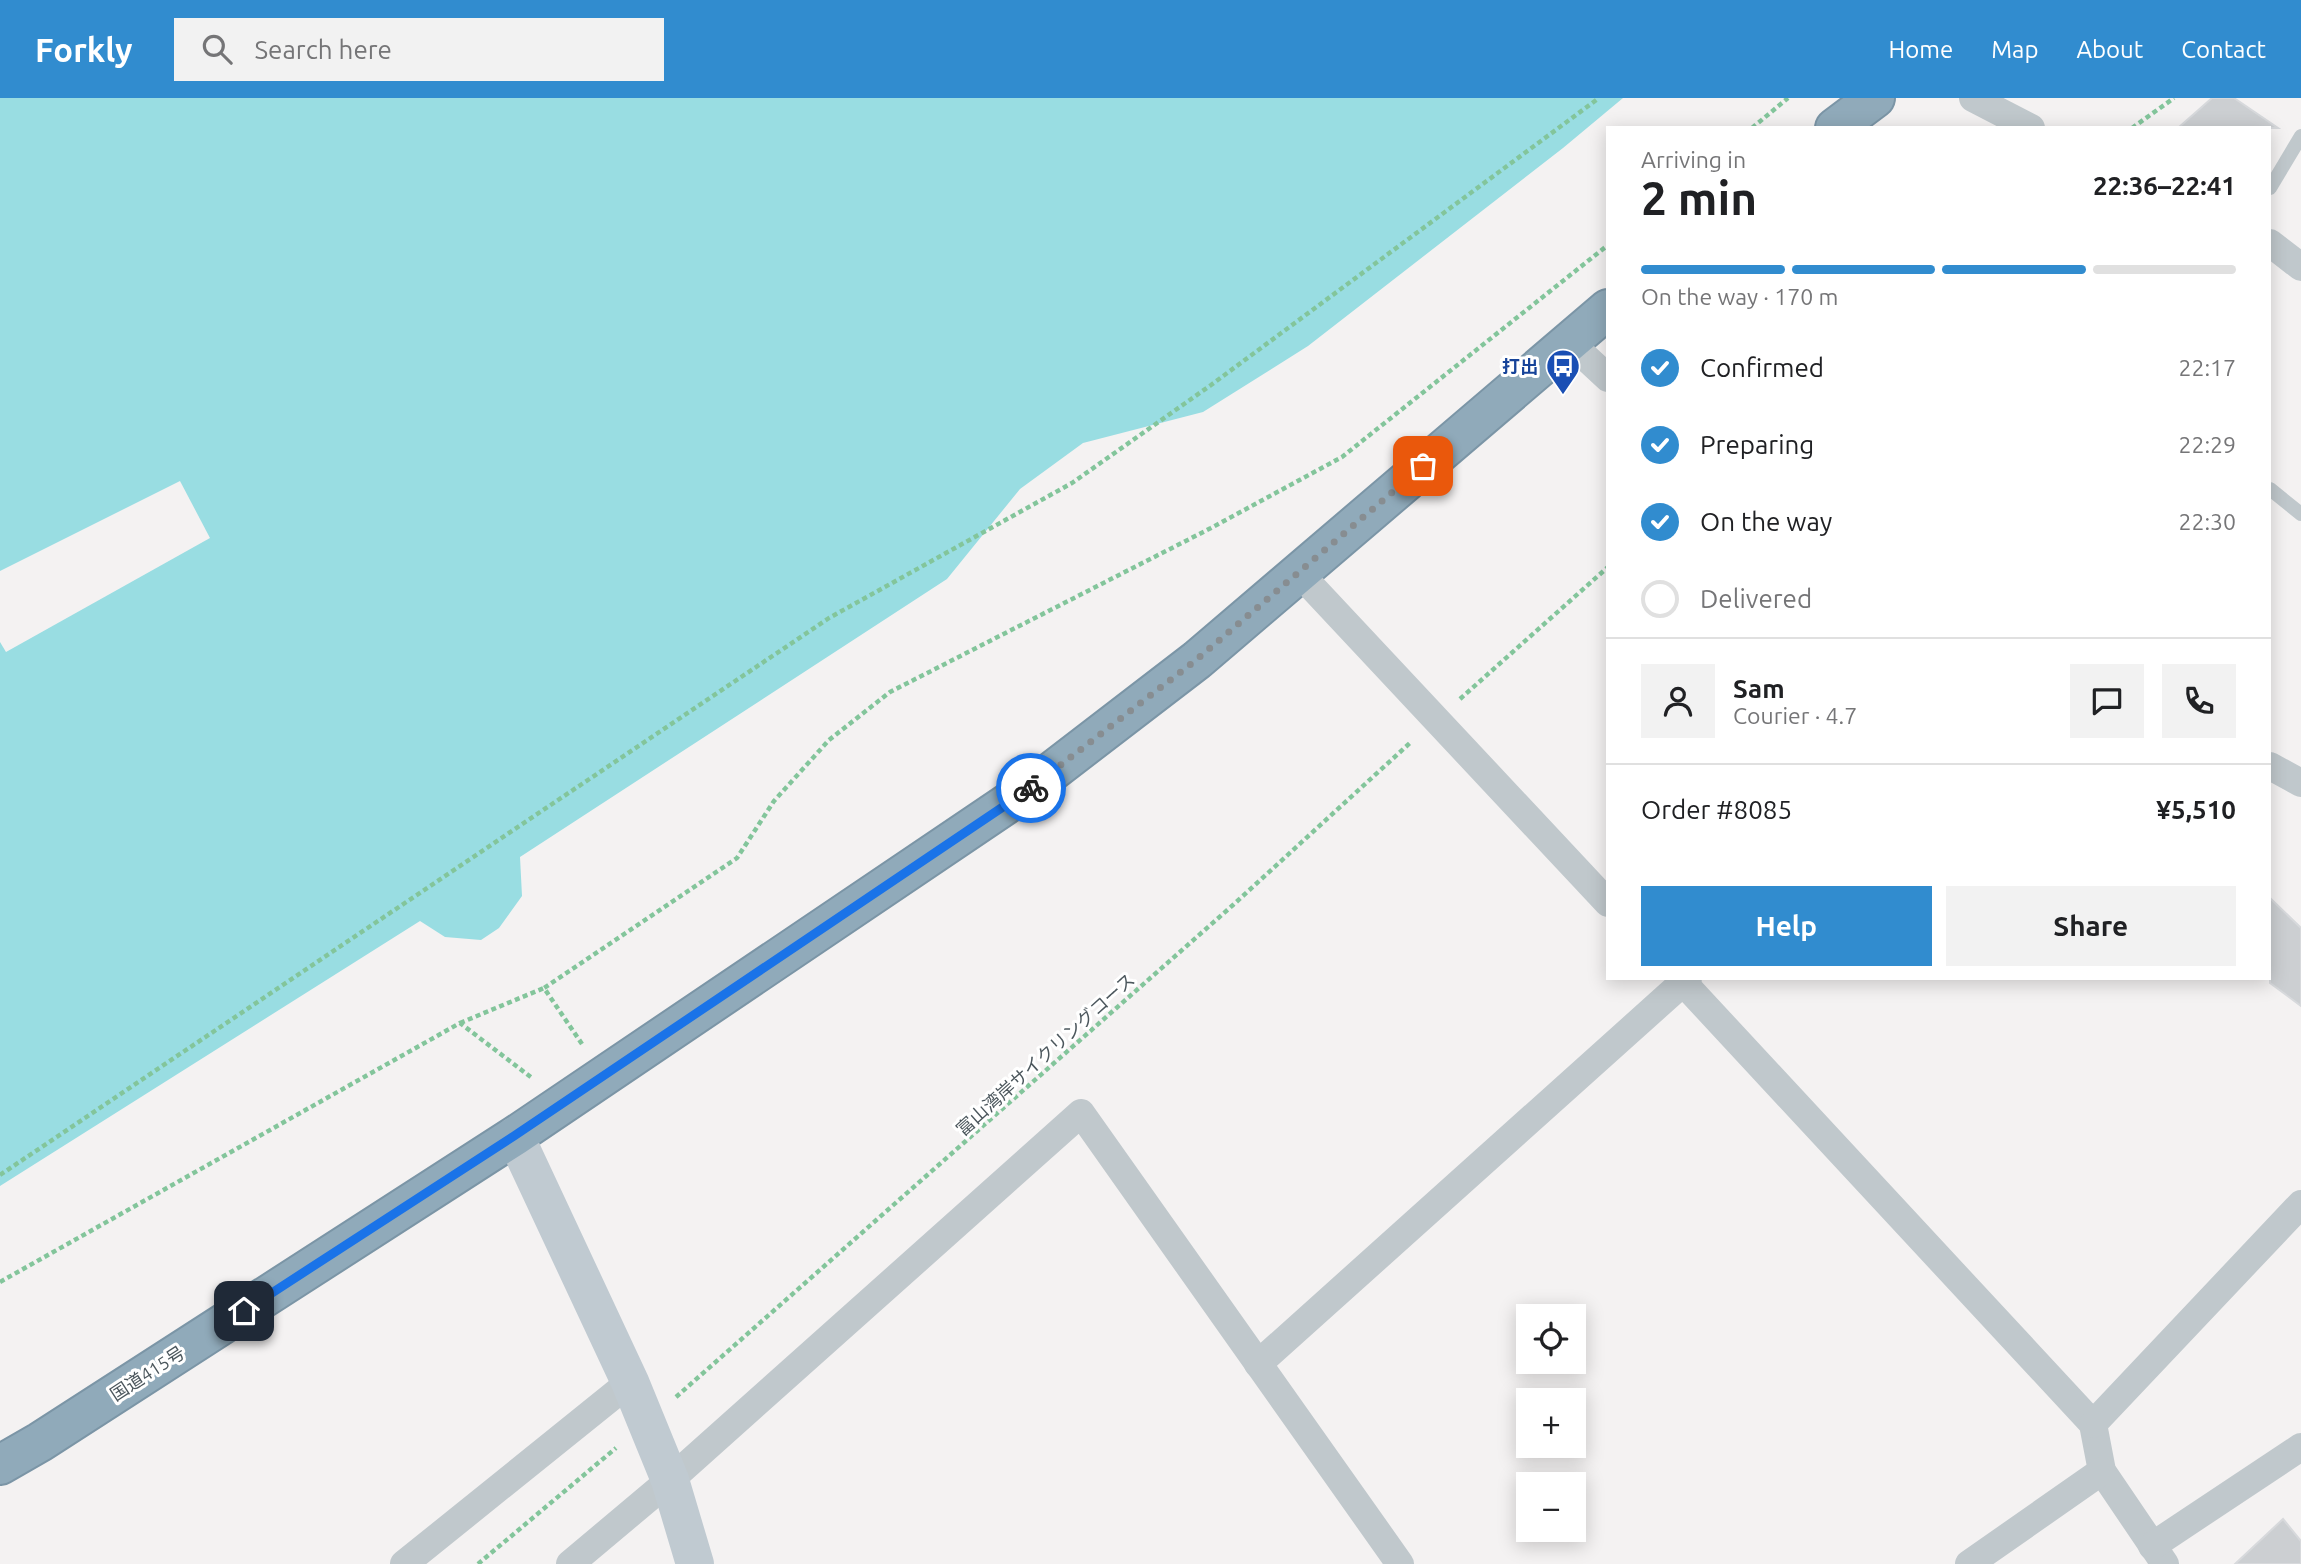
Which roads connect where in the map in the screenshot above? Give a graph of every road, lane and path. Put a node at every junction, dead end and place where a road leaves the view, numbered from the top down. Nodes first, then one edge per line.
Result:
1 (1599, 98) edge
2 (1788, 98) edge
3 (1875, 98) edge
4 (1973, 98) edge
5 (2174, 98) edge
6 (1754, 126) edge
7 (1838, 126) edge
8 (2027, 126) edge
9 (2136, 126) edge
10 (2301, 136) edge
11 (2271, 186) edge
12 (2271, 244) edge
13 (1606, 247) edge
14 (2301, 267) edge
15 (1606, 311) edge
16 (1568, 341) junction
17 (1606, 376) edge
18 (2271, 490) edge
19 (2301, 514) edge
20 (1606, 569) edge
21 (1300, 573) junction
22 (1453, 704) dead end
23 (1417, 736) dead end
24 (2271, 767) edge
25 (2301, 783) edge
26 (1606, 901) edge
27 (1684, 980) edge
28 (544, 988) junction
29 (460, 1023) junction
30 (603, 1076) junction
31 (565, 1103) junction
32 (514, 1136) junction
33 (0, 1175) edge
34 (2301, 1204) edge
35 (0, 1282) edge
36 (1258, 1364) junction
37 (630, 1381) junction
38 (687, 1389) dead end
39 (2093, 1424) junction
40 (617, 1446) dead end
41 (2301, 1447) edge
42 (0, 1465) edge
43 (2102, 1471) junction
44 (670, 1480) junction
45 (2159, 1555) edge
46 (404, 1564) edge
47 (478, 1564) edge
48 (570, 1564) edge
49 (695, 1564) edge
50 (1400, 1564) edge
51 (1969, 1564) edge

1 - 33 path
2 - 6 path
3 - 7 highway
4 - 8 street
5 - 9 path
10 - 11 lane
12 - 14 street
13 - 28 path
15 - 16 highway, 国道415号
16 - 17 street
16 - 21 highway, 国道415号
18 - 19 lane
20 - 22 path
21 - 26 street
21 - 30 highway, 国道415号
23 - 38 path, 富山湾岸サイクリングコース
24 - 25 street
27 - 36 street
27 - 39 street
28 - 29 path
28 - 30 path
29 - 31 path
29 - 35 path
30 - 31 highway, 国道415号
31 - 32 highway, 国道415号
32 - 37 street
32 - 42 highway, 国道415号
34 - 39 street
36 - 44 street
36 - 50 street
37 - 44 street
37 - 46 street
39 - 43 street
40 - 47 path
41 - 45 street
43 - 45 street
43 - 51 street
44 - 48 street
44 - 49 street

